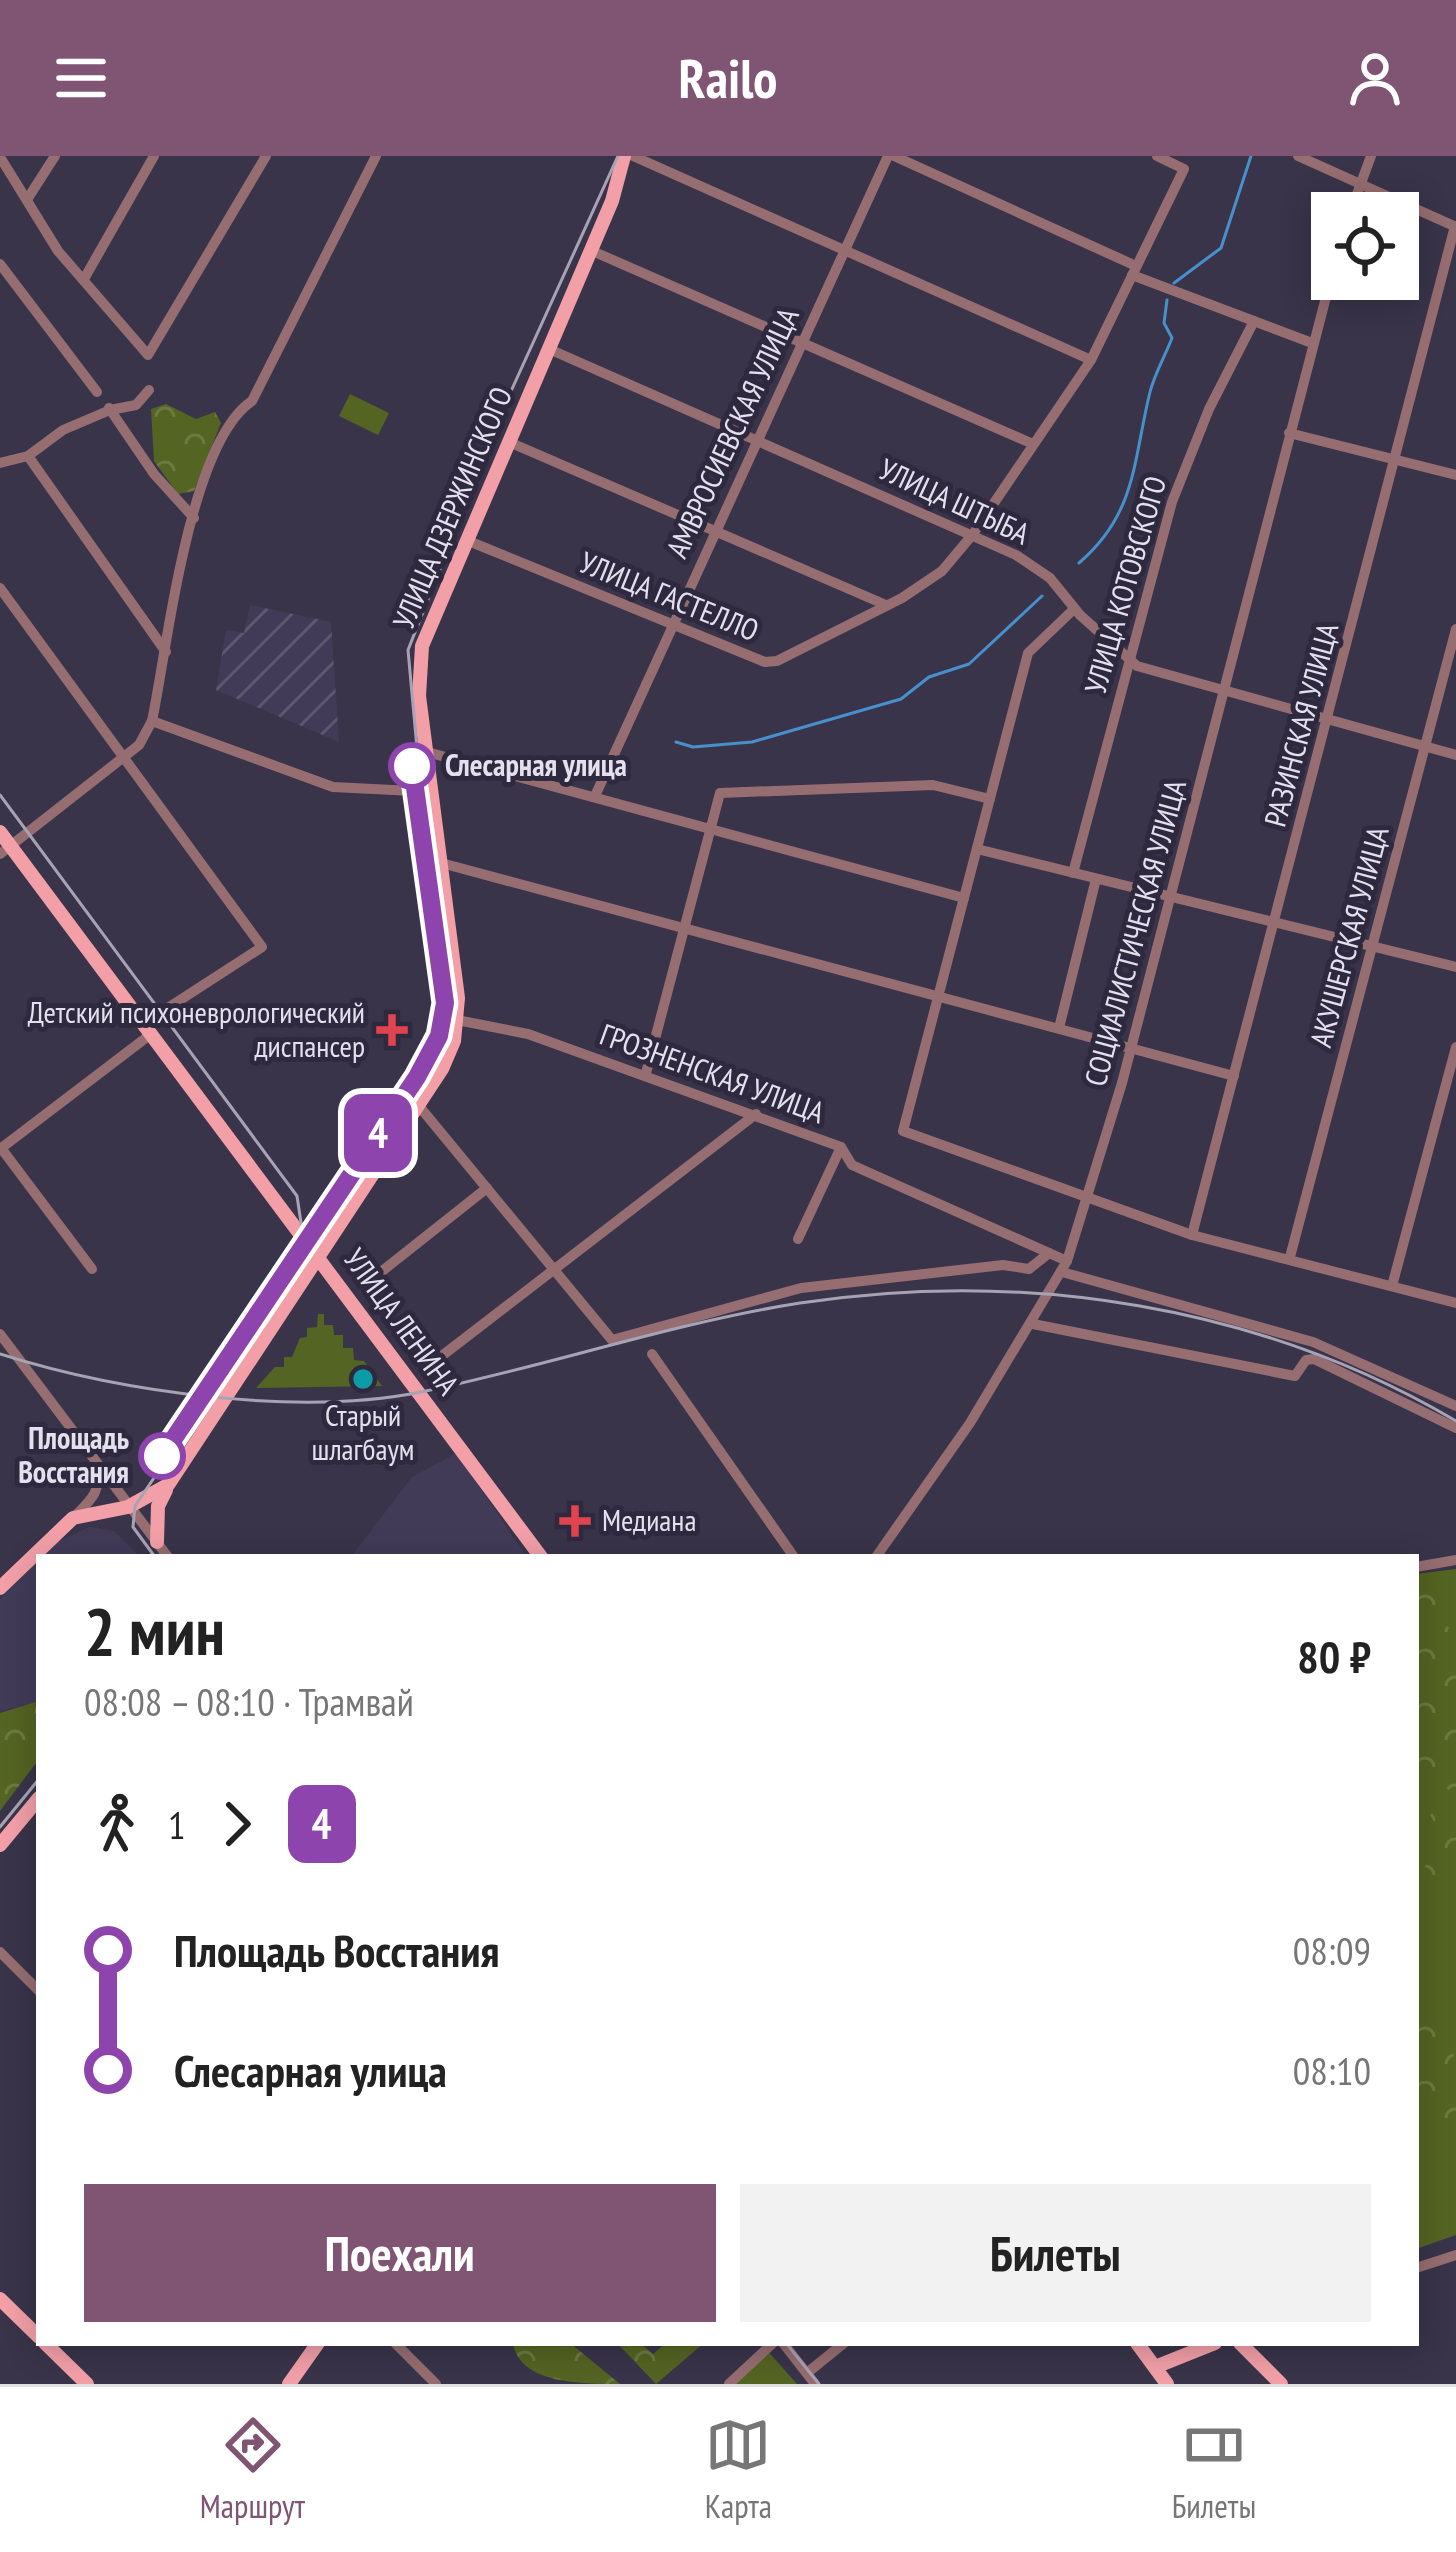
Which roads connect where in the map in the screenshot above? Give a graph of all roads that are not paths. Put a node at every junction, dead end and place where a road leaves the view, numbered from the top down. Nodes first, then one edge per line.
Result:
1 (55, 156) edge
2 (154, 156) edge
3 (266, 156) edge
4 (376, 156) edge
5 (628, 156) edge
6 (891, 156) edge
7 (1157, 156) edge
8 (1298, 156) edge
9 (1371, 156) edge
10 (0, 157) edge
11 (1179, 163) edge
12 (1358, 182) junction
13 (1355, 192) edge
14 (28, 198) junction
15 (1455, 226) edge
16 (846, 247) junction
17 (590, 250) junction
18 (0, 264) edge
19 (1134, 271) junction
20 (84, 279) junction
21 (1324, 300) edge
22 (1254, 321) junction
23 (803, 340) junction
24 (1312, 343) junction
25 (549, 349) junction
26 (1091, 360) junction
27 (149, 390) dead end
28 (97, 392) dead end
29 (110, 409) junction
30 (1289, 433) junction
31 (757, 440) junction
32 (509, 442) junction
33 (1033, 444) junction
34 (28, 456) junction
35 (1397, 460) junction
36 (0, 463) edge
37 (1456, 476) edge
38 (194, 518) junction
39 (714, 531) junction
40 (973, 534) junction
41 (466, 541) junction
42 (0, 588) edge
43 (886, 606) junction
44 (1074, 609) junction
45 (671, 623) junction
46 (1456, 628) edge
47 (166, 652) junction
48 (1129, 660) junction
49 (1225, 689) junction
50 (1328, 719) junction
51 (152, 721) junction
52 (1425, 746) junction
53 (427, 752) junction
54 (1456, 755) edge
55 (124, 759) junction
56 (433, 792) junction
57 (595, 796) junction
58 (990, 799) junction
59 (710, 828) junction
60 (0, 832) edge
61 (976, 849) junction
62 (5, 850) edge
63 (445, 864) junction
64 (1073, 873) junction
65 (1096, 879) junction
66 (1170, 897) junction
67 (964, 898) junction
68 (1274, 922) junction
69 (685, 926) junction
70 (1372, 946) junction
71 (1456, 967) edge
72 (938, 995) junction
73 (457, 1020) junction
74 (1059, 1028) junction
75 (147, 1029) junction
76 (1456, 1047) edge
77 (1131, 1048) junction
78 (646, 1073) junction
79 (1234, 1076) junction
80 (419, 1106) junction
81 (757, 1114) junction
82 (841, 1147) junction
83 (1, 1149) edge
84 (487, 1189) junction
85 (1086, 1200) junction
86 (1192, 1235) junction
87 (798, 1238) dead end
88 (1049, 1253) junction
89 (320, 1257) junction
90 (1290, 1257) junction
91 (1064, 1266) junction
92 (551, 1267) junction
93 (92, 1269) dead end
94 (381, 1272) dead end
95 (1392, 1286) junction
96 (1456, 1303) edge
97 (1033, 1324) junction
98 (0, 1334) edge
99 (652, 1354) dead end
100 (442, 1355) dead end
101 (1456, 1406) edge
102 (1456, 1428) edge
103 (88, 1453) junction
104 (168, 1485) junction
105 (158, 1506) junction
106 (128, 1507) junction
107 (74, 1518) junction
108 (157, 1543) junction
109 (166, 1554) edge
110 (539, 1554) edge
111 (792, 1554) edge
112 (878, 1554) edge
113 (1456, 1560) edge
114 (1419, 1566) edge
115 (0, 1588) edge
116 (36, 1802) edge
117 (0, 1845) edge
118 (0, 1952) edge
119 (36, 1988) edge
120 (1456, 2254) edge
121 (1419, 2268) edge
122 (0, 2300) edge
123 (36, 2334) edge
124 (48, 2346) edge
125 (316, 2346) edge
126 (398, 2346) edge
127 (770, 2346) edge
128 (785, 2346) edge
129 (841, 2346) edge
130 (1139, 2346) edge
131 (1208, 2346) edge
132 (1243, 2346) edge
133 (1155, 2367) junction
134 (811, 2379) edge
135 (87, 2384) edge
136 (289, 2384) edge
137 (436, 2384) edge
138 (729, 2384) edge
139 (1168, 2384) edge
140 (1281, 2384) edge

1 - 14 street
2 - 20 street
3 - 20 street
4 - 38 street
5 - 16 street
5 - 17 main road, УЛИЦА ДЗЕРЖИНСКОГО
6 - 16 street, АМВРОСИЕВСКАЯ УЛИЦА
6 - 19 street
7 - 11 street
8 - 12 street
9 - 12 street
10 - 14 street
11 - 19 street, УЛИЦА ГАСТЕЛЛО
12 - 13 street
12 - 15 street
14 - 20 street
15 - 35 street, РАЗИНСКАЯ УЛИЦА
16 - 23 street, АМВРОСИЕВСКАЯ УЛИЦА
16 - 26 street
17 - 23 street
17 - 25 main road, УЛИЦА ДЗЕРЖИНСКОГО
18 - 28 street
19 - 22 street
19 - 26 street, УЛИЦА ГАСТЕЛЛО
21 - 24 street, СОЦИАЛИСТИЧЕСКАЯ УЛИЦА
22 - 24 street
22 - 48 street, УЛИЦА КОТОВСКОГО
23 - 31 street, АМВРОСИЕВСКАЯ УЛИЦА
23 - 33 street
24 - 30 street, СОЦИАЛИСТИЧЕСКАЯ УЛИЦА
25 - 31 street, УЛИЦА ШТЫБА
25 - 32 main road, УЛИЦА ДЗЕРЖИНСКОГО
26 - 33 street, УЛИЦА ГАСТЕЛЛО
27 - 29 street
29 - 34 street
29 - 38 street
30 - 35 street
30 - 49 street, СОЦИАЛИСТИЧЕСКАЯ УЛИЦА
31 - 39 street, АМВРОСИЕВСКАЯ УЛИЦА
31 - 40 street, УЛИЦА ШТЫБА
32 - 39 street
32 - 41 main road, УЛИЦА ДЗЕРЖИНСКОГО
33 - 40 street, УЛИЦА ГАСТЕЛЛО
34 - 36 street
34 - 47 street
35 - 37 street
35 - 50 street, РАЗИНСКАЯ УЛИЦА
38 - 47 street
39 - 43 street
39 - 45 street, АМВРОСИЕВСКАЯ УЛИЦА
40 - 43 street, УЛИЦА ГАСТЕЛЛО
40 - 44 street, УЛИЦА ШТЫБА
41 - 45 street, УЛИЦА ГАСТЕЛЛО
41 - 53 main road, УЛИЦА ДЗЕРЖИНСКОГО
42 - 55 street
43 - 45 street, УЛИЦА ГАСТЕЛЛО
44 - 48 street, УЛИЦА ШТЫБА
44 - 58 street
45 - 57 street, АМВРОСИЕВСКАЯ УЛИЦА
46 - 52 street, АКУШЕРСКАЯ УЛИЦА
47 - 51 street
48 - 49 street, УЛИЦА ШТЫБА
48 - 64 street, УЛИЦА КОТОВСКОГО
49 - 50 street, УЛИЦА ШТЫБА
49 - 66 street, СОЦИАЛИСТИЧЕСКАЯ УЛИЦА
50 - 52 street, УЛИЦА ШТЫБА
50 - 68 street, РАЗИНСКАЯ УЛИЦА
51 - 55 street
51 - 56 street
52 - 54 street, УЛИЦА ШТЫБА
52 - 70 street, АКУШЕРСКАЯ УЛИЦА
53 - 56 main road, УЛИЦА ДЗЕРЖИНСКОГО
53 - 57 street
55 - 62 street
55 - 75 street
56 - 63 main road, УЛИЦА ДЗЕРЖИНСКОГО
57 - 59 street
58 - 59 street
58 - 61 street
59 - 67 street
59 - 69 street
60 - 62 main road, УЛИЦА ЛЕНИНА
61 - 64 street
61 - 67 street
62 - 75 main road, УЛИЦА ЛЕНИНА
63 - 69 street
63 - 73 main road, УЛИЦА ДЗЕРЖИНСКОГО
64 - 65 street
65 - 66 street
65 - 74 street
66 - 68 street
66 - 77 street, СОЦИАЛИСТИЧЕСКАЯ УЛИЦА
67 - 72 street
68 - 70 street
68 - 79 street, РАЗИНСКАЯ УЛИЦА
69 - 72 street
69 - 78 street
70 - 71 street
70 - 90 street, АКУШЕРСКАЯ УЛИЦА
72 - 74 street
72 - 85 street
73 - 78 street, ГРОЗНЕНСКАЯ УЛИЦА
73 - 80 main road, УЛИЦА ДЗЕРЖИНСКОГО
74 - 77 street
75 - 83 street
75 - 89 main road, УЛИЦА ЛЕНИНА
76 - 95 street
77 - 79 street
77 - 85 street, СОЦИАЛИСТИЧЕСКАЯ УЛИЦА
78 - 81 street, ГРОЗНЕНСКАЯ УЛИЦА
79 - 86 street, РАЗИНСКАЯ УЛИЦА
80 - 84 street
80 - 89 main road, УЛИЦА ДЗЕРЖИНСКОГО
81 - 82 street, ГРОЗНЕНСКАЯ УЛИЦА
81 - 92 street
82 - 87 street
82 - 88 street, ГРОЗНЕНСКАЯ УЛИЦА
83 - 93 street
84 - 92 street
84 - 94 street
85 - 86 street
85 - 91 street, СОЦИАЛИСТИЧЕСКАЯ УЛИЦА
86 - 90 street
88 - 91 street, ГРОЗНЕНСКАЯ УЛИЦА
88 - 92 street
89 - 104 main road, УЛИЦА ДЗЕРЖИНСКОГО
89 - 110 main road, УЛИЦА ЛЕНИНА
90 - 95 street
91 - 97 street, СОЦИАЛИСТИЧЕСКАЯ УЛИЦА
91 - 101 street, ГРОЗНЕНСКАЯ УЛИЦА
92 - 100 street
95 - 96 street
97 - 102 street
97 - 112 street, СОЦИАЛИСТИЧЕСКАЯ УЛИЦА
98 - 103 street
99 - 111 street
103 - 106 street
103 - 107 street
104 - 105 main road
104 - 106 main road, УЛИЦА ДЗЕРЖИНСКОГО
105 - 106 street
105 - 108 main road
106 - 107 main road
106 - 108 street
107 - 115 main road
108 - 109 street
113 - 114 street
116 - 117 main road
118 - 119 street
120 - 121 street
122 - 123 main road
124 - 135 main road
125 - 136 main road
126 - 137 street
127 - 138 street
128 - 134 street
129 - 134 street
130 - 133 main road
131 - 133 main road
132 - 140 main road
133 - 139 main road

